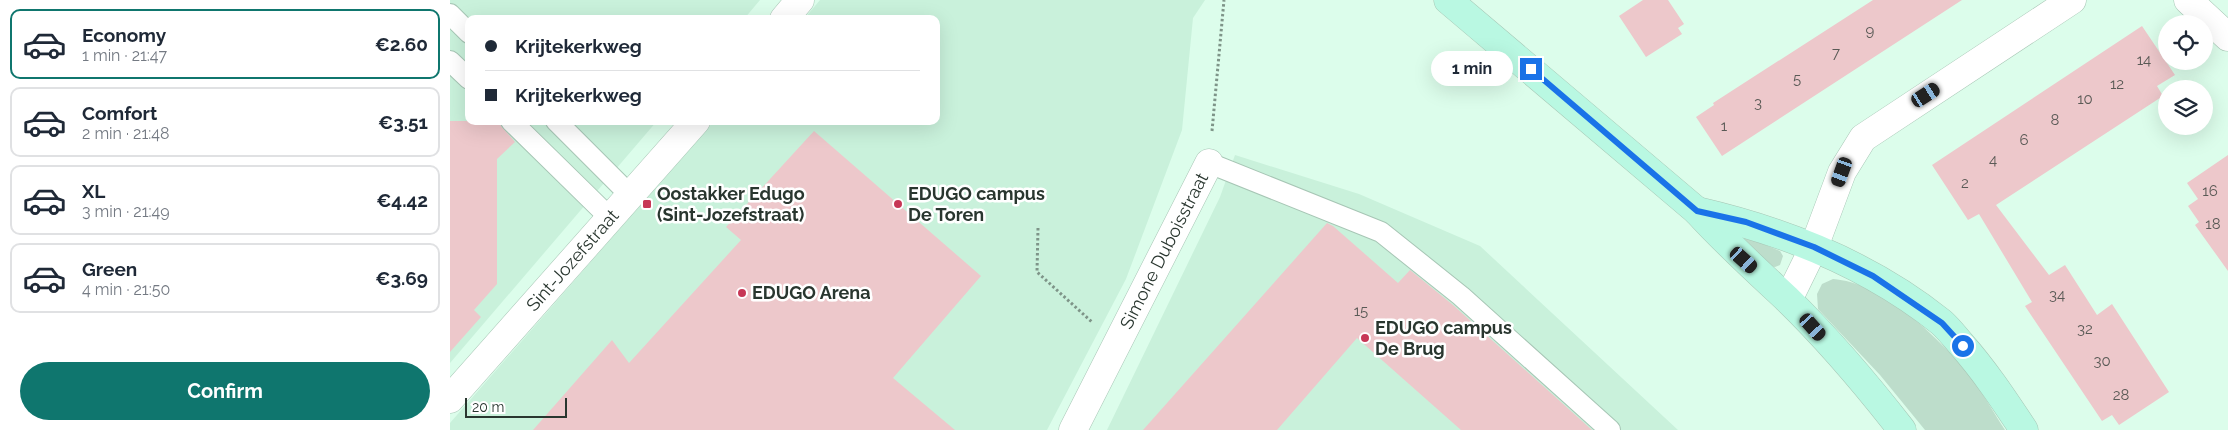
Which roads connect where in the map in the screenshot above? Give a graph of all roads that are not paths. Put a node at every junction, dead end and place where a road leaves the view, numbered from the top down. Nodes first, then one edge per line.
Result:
1 (800, 0) edge
2 (1448, 0) edge
3 (2072, 0) edge
4 (2188, 0) edge
5 (450, 14) edge
6 (787, 15) edge
7 (465, 29) edge
8 (2228, 37) edge
9 (450, 61) edge
10 (465, 75) edge
11 (515, 125) edge
12 (560, 125) edge
13 (693, 125) edge
14 (1209, 163) joint
15 (631, 196) junction
16 (1697, 211) junction
17 (611, 219) junction
18 (1814, 247) junction
19 (1788, 300) junction
20 (450, 399) edge
21 (1073, 430) edge
22 (1610, 430) edge
23 (1902, 430) edge
24 (2024, 430) edge

1 - 6 street
2 - 16 street
3 - 18 street
4 - 8 street
5 - 7 lane
9 - 10 lane
11 - 17 lane
12 - 15 lane
13 - 15 street, Sint-Jozefstraat
14 - 21 street, Simone Duboisstraat
14 - 22 lane
15 - 17 street, Sint-Jozefstraat
16 - 18 street
16 - 19 street
17 - 20 street, Sint-Jozefstraat
18 - 19 street
18 - 24 street
19 - 23 street

